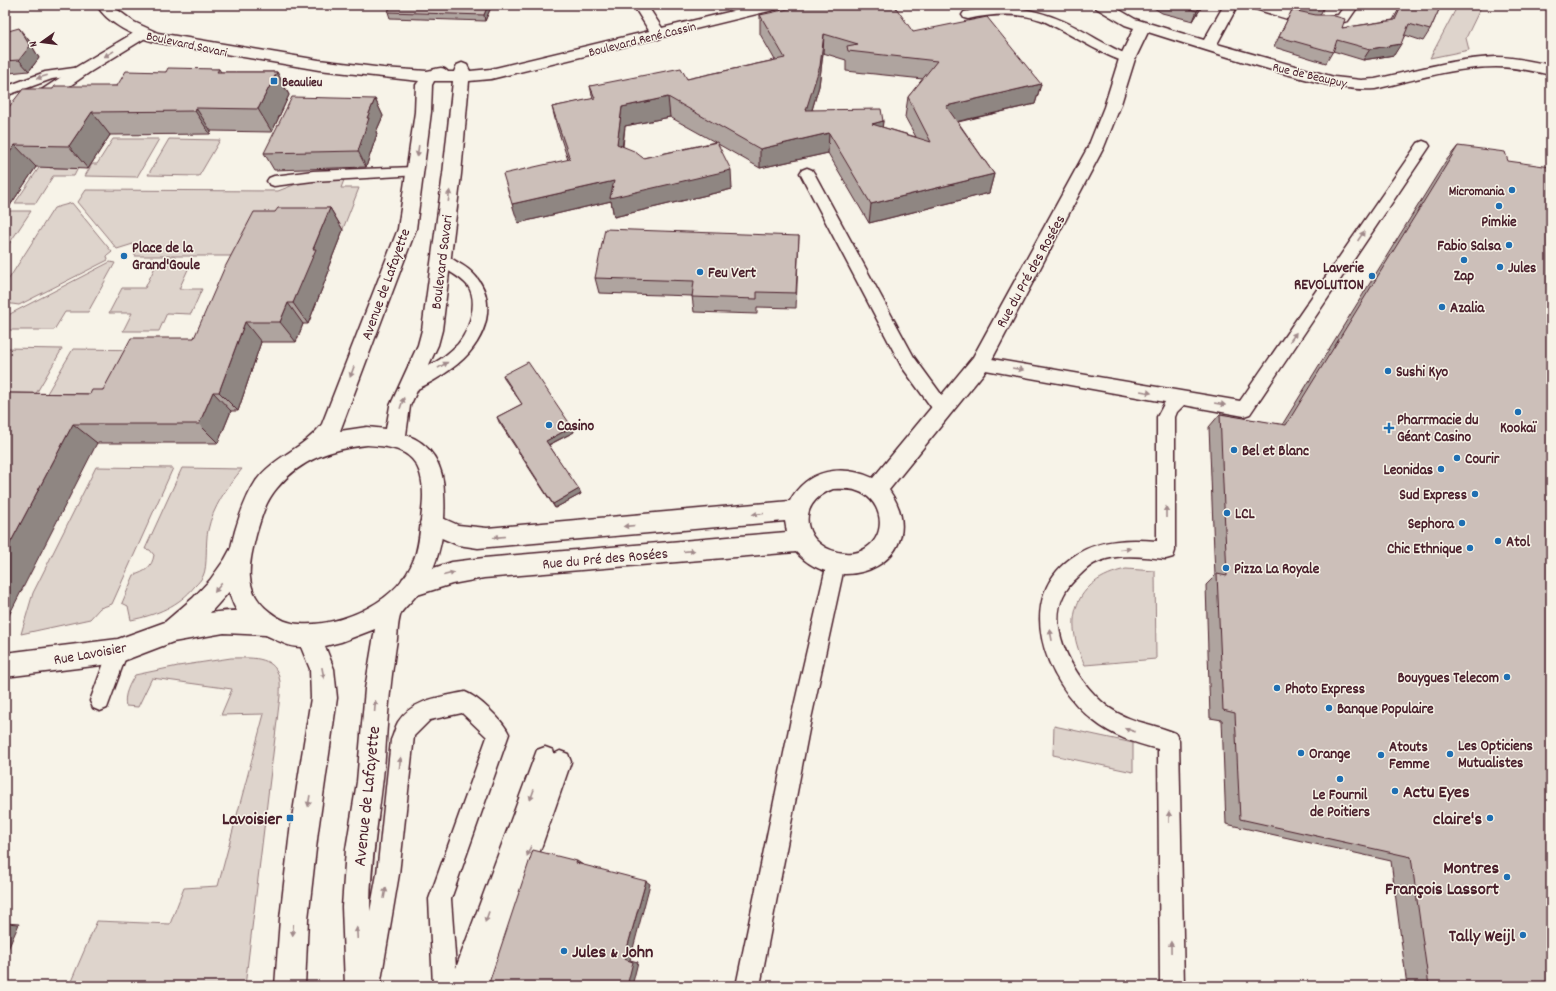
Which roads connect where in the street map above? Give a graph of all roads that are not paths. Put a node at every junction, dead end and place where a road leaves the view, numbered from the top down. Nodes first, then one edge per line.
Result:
1 (104, 5) edge
2 (640, 5) edge
3 (776, 5) edge
4 (1101, 5) edge
5 (1230, 5) edge
6 (1257, 5) edge
7 (1352, 5) edge
8 (968, 15) dead end
9 (1143, 26) junction
10 (142, 34) junction
11 (658, 34) junction
12 (1208, 46) junction
13 (256, 56) junction
14 (1127, 59) junction
15 (1551, 70) edge
16 (81, 71) junction
17 (459, 71) junction
18 (426, 81) junction
19 (5, 92) edge
20 (5, 122) edge
21 (1423, 146) dead end
22 (414, 172) junction
23 (807, 173) dead end
24 (274, 181) dead end
25 (441, 259) junction
26 (980, 363) junction
27 (410, 385) junction
28 (1181, 398) junction
29 (943, 410) junction
30 (394, 441) junction
31 (314, 448) junction
32 (875, 491) junction
33 (797, 510) junction
34 (431, 523) junction
35 (802, 541) junction
36 (239, 555) junction
37 (836, 563) junction
38 (411, 586) junction
39 (390, 608) junction
40 (266, 624) junction
41 (173, 631) junction
42 (309, 636) junction
43 (118, 651) junction
44 (5, 665) edge
45 (100, 701) dead end
46 (290, 986) edge
47 (360, 986) edge
48 (368, 986) edge
49 (445, 986) edge
50 (461, 986) edge
51 (481, 986) edge
52 (748, 986) edge
53 (1172, 986) edge

1 - 10 street, Boulevard Savari
2 - 11 street
3 - 11 street, Boulevard René Cassin
4 - 9 street, Rue de Beaupuy
5 - 12 street
6 - 7 street
8 - 14 lane
9 - 12 street, Rue de Beaupuy
9 - 14 street, Rue du Pré des Rosées
10 - 13 street, Boulevard Savari
10 -> 16 street
11 - 17 street, Boulevard René Cassin
12 - 15 street, Rue de Beaupuy
13 - 17 street, Boulevard Savari
13 - 18 street, Boulevard Savari
14 - 26 street, Rue du Pré des Rosées
16 -> 19 lane
16 - 20 street
17 - 18 street
25 -> 17 street, Boulevard Savari
18 -> 22 street, Avenue de Lafayette
28 -> 21 lane
22 - 24 lane
22 -> 31 street, Avenue de Lafayette
23 - 29 lane
25 - 27 street, Boulevard Savari
27 -> 25 lane
26 -> 28 lane
26 - 29 street, Rue du Pré des Rosées
30 -> 27 street, Boulevard Savari
53 -> 28 lane
29 - 32 street, Rue du Pré des Rosées
30 - 31 street, Avenue de Lafayette
30 - 34 street, Avenue de Lafayette
31 - 36 street, Avenue de Lafayette
32 - 33 street
32 - 37 street
33 -> 34 street, Rue du Pré des Rosées
33 - 35 street
34 - 38 street, Avenue de Lafayette
35 - 37 street
38 -> 35 street, Rue du Pré des Rosées
36 - 40 street, Avenue de Lafayette
36 -> 41 street, Rue Lavoisier
37 - 52 lane
38 - 39 street, Avenue de Lafayette
39 - 42 street, Avenue de Lafayette
47 -> 39 street, Avenue de Lafayette
40 - 41 street, Rue Lavoisier
40 - 42 street, Avenue de Lafayette
41 - 43 street, Rue Lavoisier
42 -> 46 street
43 - 44 street, Rue Lavoisier
43 - 45 lane
48 -> 49 lane
50 - 51 lane

